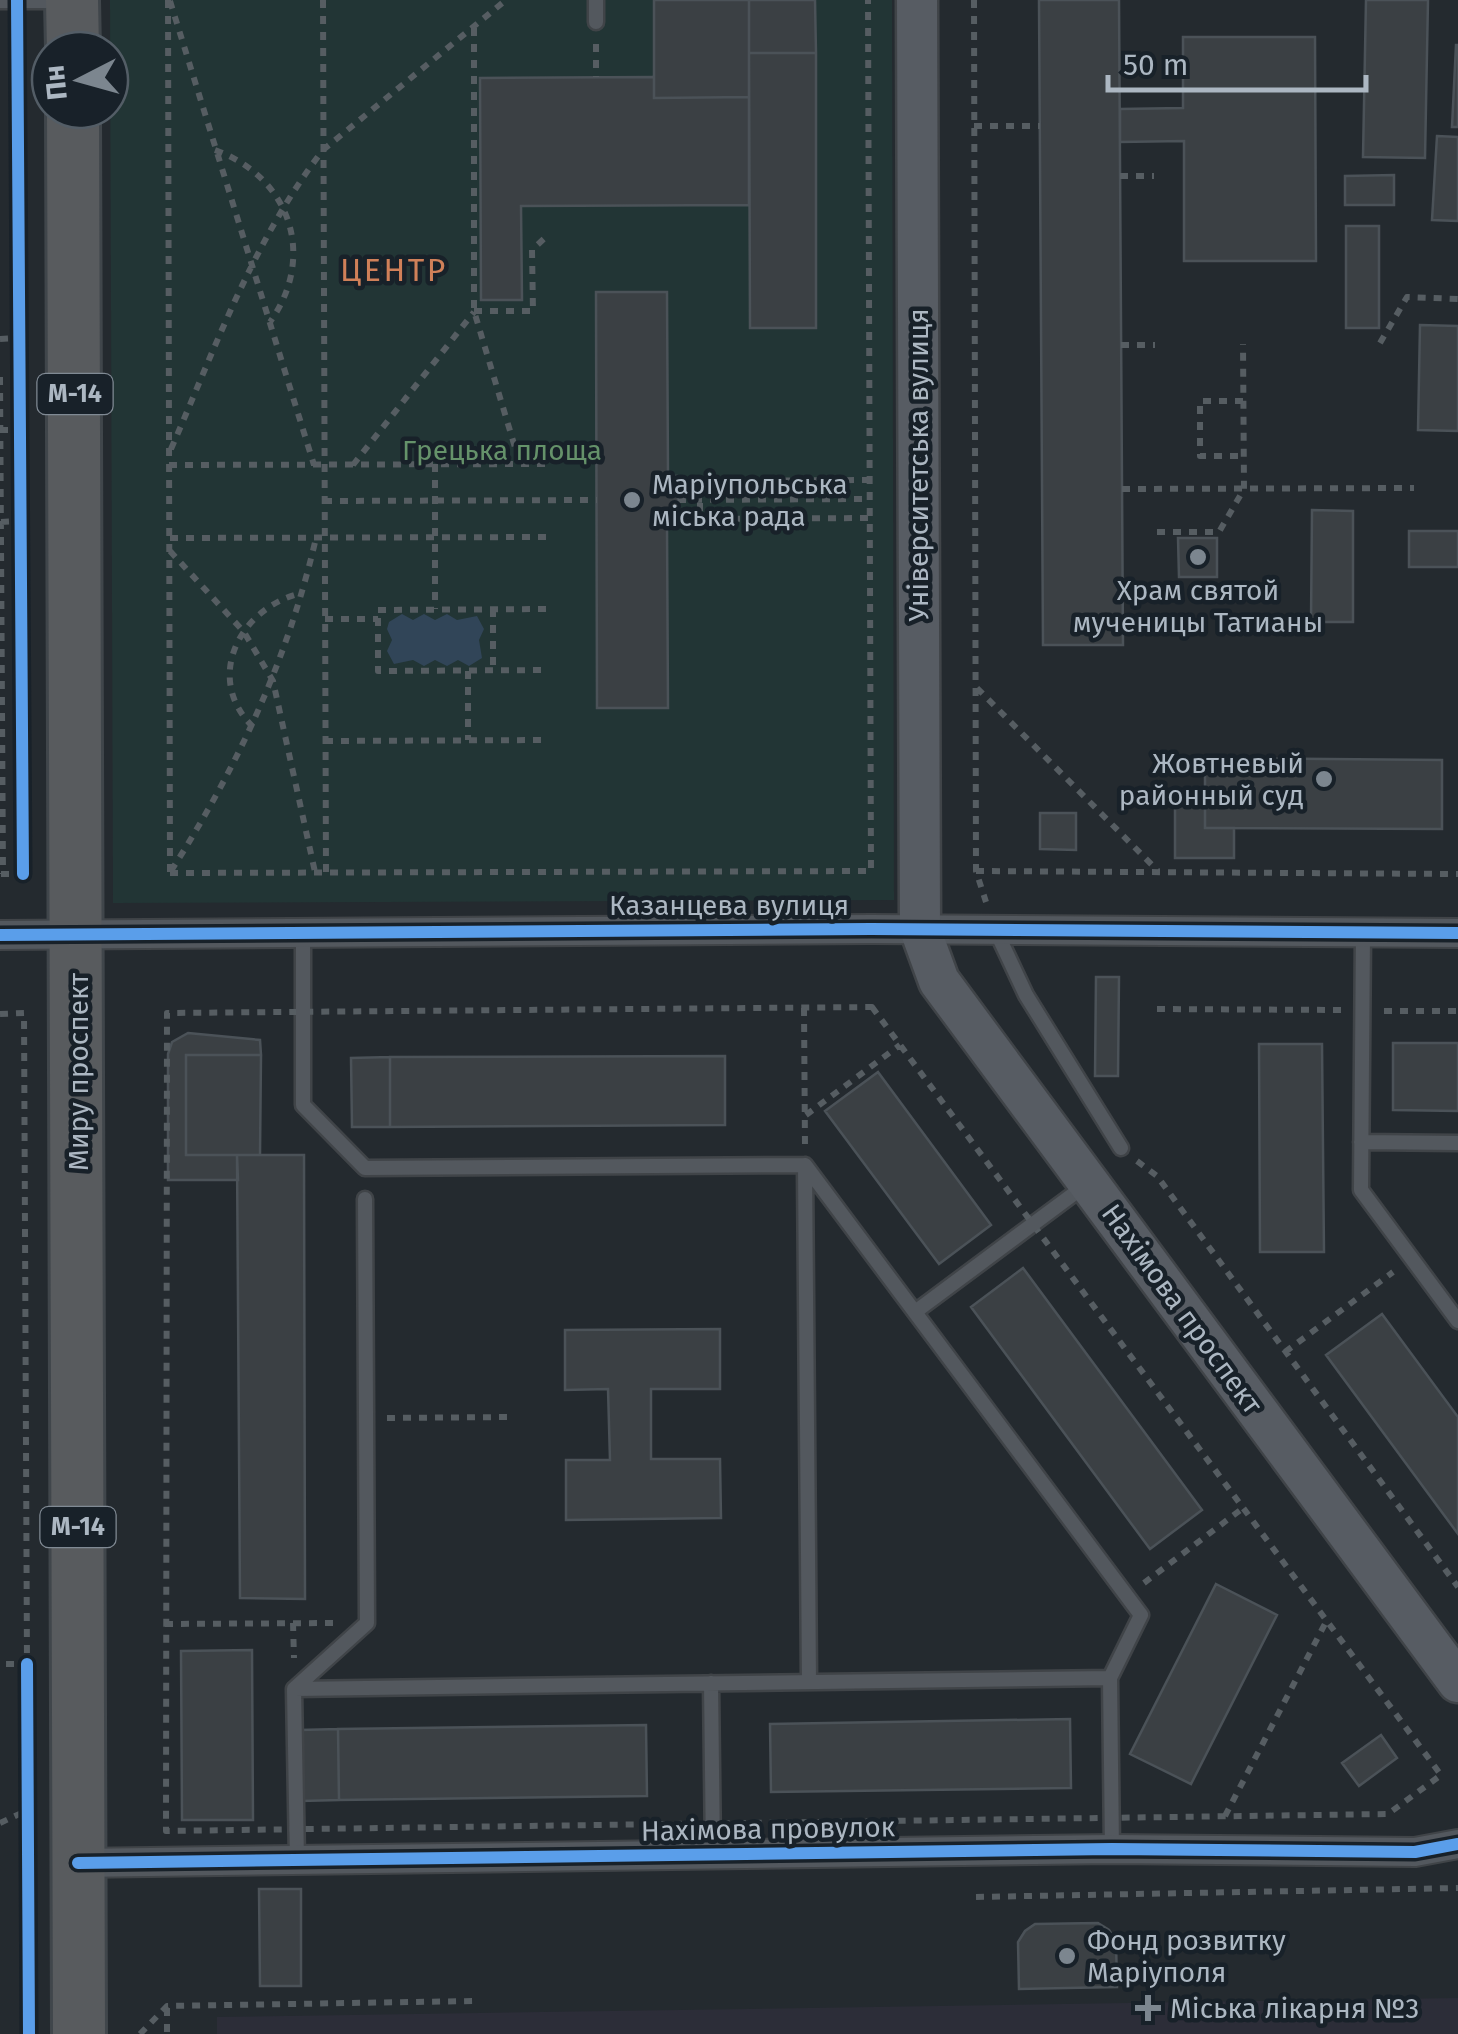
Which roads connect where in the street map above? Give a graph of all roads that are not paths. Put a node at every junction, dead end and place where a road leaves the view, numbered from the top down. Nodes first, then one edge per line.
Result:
1 (72, 0) edge
2 (596, 0) edge
3 (917, 0) edge
4 (0, 2) edge
5 (596, 22) road end
6 (73, 30) edge
7 (73, 130) edge
8 (920, 929) junction
9 (996, 930) junction
10 (1363, 932) junction
11 (303, 933) junction
12 (1458, 933) edge
13 (78, 934) junction
14 (0, 936) edge
15 (1362, 1142) junction
16 (1458, 1142) edge
17 (1122, 1148) road end
18 (806, 1165) junction
19 (1089, 1183) junction
20 (365, 1199) dead end
21 (915, 1312) junction
22 (1458, 1321) edge
23 (1110, 1678) junction
24 (809, 1682) junction
25 (1458, 1682) edge
26 (710, 1683) junction
27 (294, 1689) junction
28 (1458, 1844) edge
29 (1112, 1849) junction
30 (713, 1854) junction
31 (296, 1860) junction
32 (78, 1863) junction
33 (78, 2034) edge

1 - 4 lane
1 - 6 highway
2 - 5 lane
3 - 8 main road, Університетська вулиця
7 - 13 highway, Миру проспект / М-14
8 - 9 street, Казанцева вулиця
8 - 11 street, Казанцева вулиця
8 - 19 main road, Нахімова проспект
9 - 10 street, Казанцева вулиця
9 - 17 lane
10 - 12 street, Казанцева вулиця
10 - 15 lane
11 - 13 street, Казанцева вулиця
11 - 18 lane
13 - 14 street, Казанцева вулиця
13 - 32 highway, Миру проспект / М-14
15 - 16 lane
15 - 22 lane
18 - 21 lane
18 - 24 lane
19 - 21 lane
19 - 25 main road, Нахімова проспект
20 - 27 lane
21 - 23 lane
23 - 24 lane
23 - 29 lane
24 - 26 lane
26 - 27 lane
26 - 30 lane
27 - 31 lane
28 - 29 street, Нахімова провулок
29 - 30 street, Нахімова провулок
30 - 31 street, Нахімова провулок
31 - 32 street, Нахімова провулок
32 - 33 highway, Миру проспект / М-14

